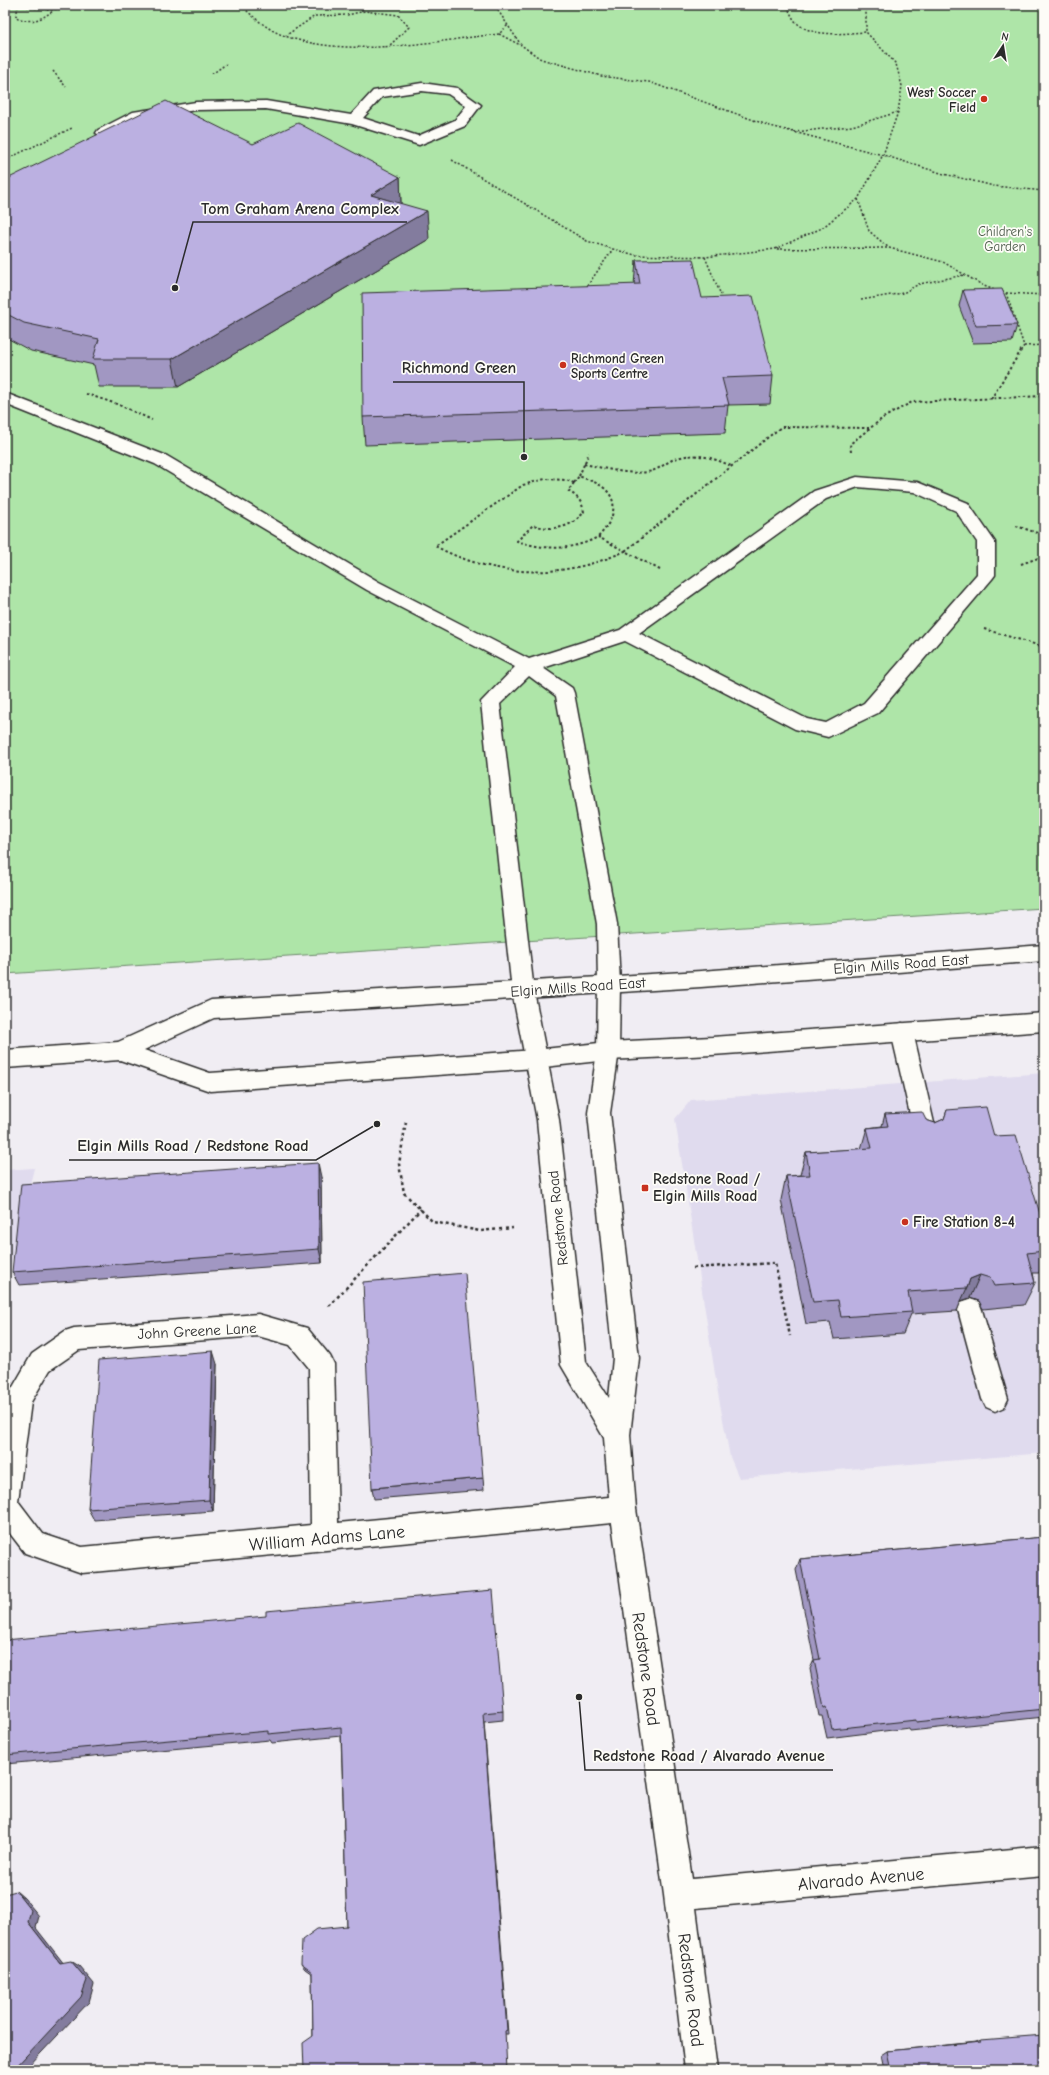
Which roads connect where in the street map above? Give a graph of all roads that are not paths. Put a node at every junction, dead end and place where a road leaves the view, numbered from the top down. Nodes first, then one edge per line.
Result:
1 (354, 120) junction
2 (90, 140) edge
3 (5, 398) edge
4 (626, 634) junction
5 (528, 666) junction
6 (1044, 953) edge
7 (609, 984) junction
8 (523, 991) junction
9 (1044, 1022) edge
10 (902, 1032) junction
11 (120, 1051) junction
12 (608, 1051) junction
13 (5, 1059) edge
14 (535, 1059) junction
15 (926, 1136) edge
16 (970, 1310) edge
17 (995, 1399) dead end
18 (617, 1435) junction
19 (5, 1504) edge
20 (623, 1509) junction
21 (325, 1538) junction
22 (34, 1544) joint
23 (1044, 1861) edge
24 (679, 1895) junction
25 (701, 2070) edge

1 - 1 street
1 - 2 street
3 - 5 street, Redstone Road
4 - 4 street
4 - 5 street
5 - 7 street, Redstone Road
5 - 8 street, Redstone Road
6 - 7 street, Elgin Mills Road East
7 - 8 street, Elgin Mills Road East
7 - 12 street, Redstone Road
8 - 11 street, Elgin Mills Road East
8 - 14 street, Redstone Road
9 - 10 street, Elgin Mills Road East
10 - 12 street, Elgin Mills Road East
10 - 15 street
11 - 13 street, Elgin Mills Road East
11 - 14 street, Elgin Mills Road East
12 - 14 street, Elgin Mills Road East
12 - 18 street, Redstone Road
14 - 18 street, Redstone Road
16 - 17 street
18 - 20 street, Redstone Road
19 - 21 street, John Greene Lane
19 - 22 street, John Greene Lane
20 - 21 street, William Adams Lane
20 - 24 street, Redstone Road
21 - 22 street, William Adams Lane
23 - 24 street, Alvarado Avenue
24 - 25 street, Redstone Road

